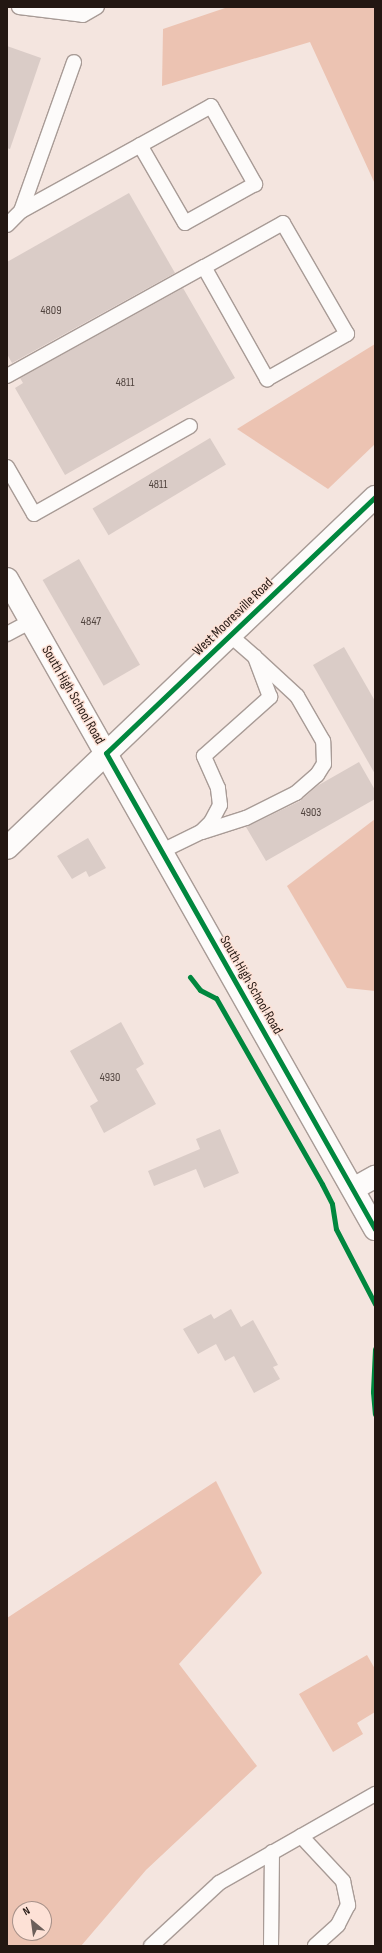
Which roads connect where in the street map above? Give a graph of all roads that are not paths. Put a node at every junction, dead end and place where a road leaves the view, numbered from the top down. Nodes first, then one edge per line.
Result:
1 (19, 7) edge
2 (97, 7) edge
3 (74, 62) dead end
4 (140, 145) junction
5 (21, 211) junction
6 (7, 225) edge
7 (204, 267) junction
8 (7, 376) edge
9 (190, 426) dead end
10 (7, 467) edge
11 (375, 497) edge
12 (9, 588) edge
13 (31, 621) junction
14 (7, 634) edge
15 (231, 636) junction
16 (255, 657) junction
17 (106, 753) junction
18 (201, 832) junction
19 (7, 848) edge
20 (162, 851) junction
21 (375, 1177) edge
22 (353, 1189) junction
23 (375, 1229) edge
24 (375, 1794) edge
25 (301, 1836) junction
26 (272, 1852) junction
27 (151, 1946) edge
28 (271, 1946) edge
29 (315, 1946) edge

1 - 2 lane
3 - 5 lane
4 - 4 lane
4 - 5 lane
5 - 6 lane
7 - 7 lane
7 - 8 lane
9 - 10 lane
11 - 15 main road, West Mooresville Road
12 - 13 main road, South High School Road
13 - 14 lane
13 - 17 main road, South High School Road
15 - 16 lane
15 - 17 main road, West Mooresville Road
16 - 18 lane
16 - 18 lane
17 - 19 main road, West Mooresville Road
17 - 20 main road, South High School Road
18 - 20 lane
20 - 22 main road, South High School Road
21 - 22 main road
22 - 23 main road, South High School Road
24 - 25 lane
25 - 26 lane
25 - 29 lane
26 - 27 lane
26 - 28 lane

